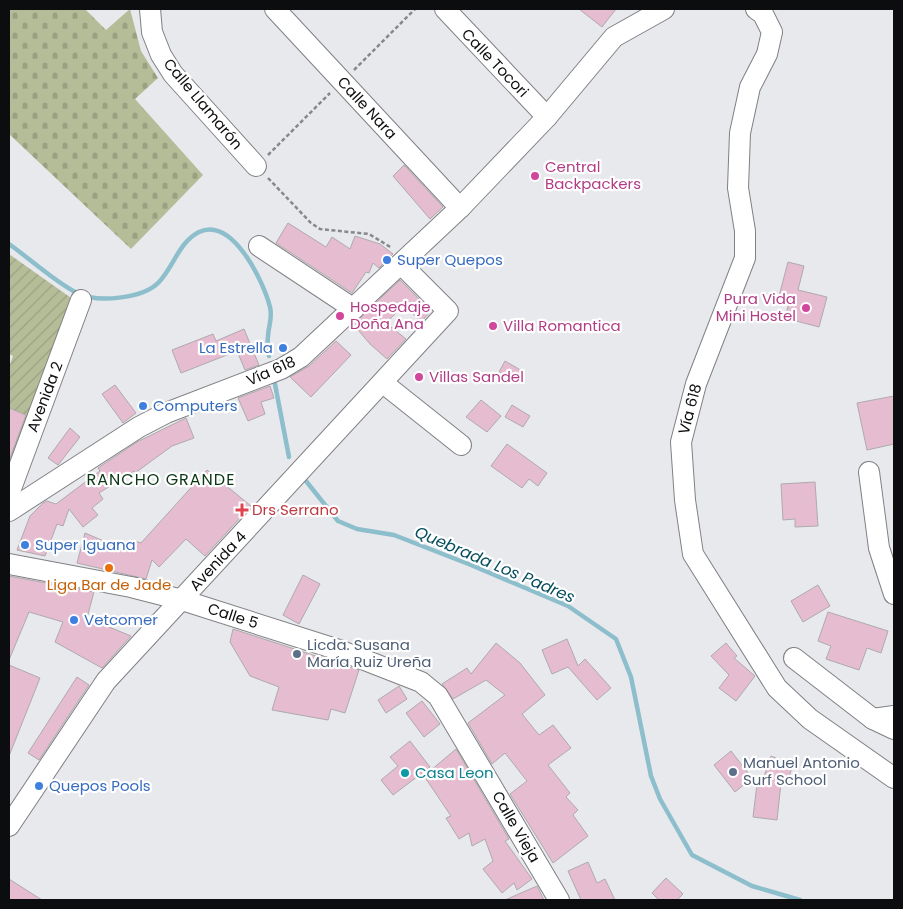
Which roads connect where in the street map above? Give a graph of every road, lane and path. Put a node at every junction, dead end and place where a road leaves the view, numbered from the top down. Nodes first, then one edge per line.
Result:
1 (150, 9) edge
2 (275, 9) edge
3 (635, 9) edge
4 (664, 9) edge
5 (756, 9) edge
6 (454, 12) edge
7 (614, 37) junction
8 (547, 116) junction
9 (256, 166) joint
10 (460, 208) junction
11 (259, 246) dead end
12 (405, 262) junction
13 (81, 300) dead end
14 (354, 309) junction
15 (383, 383) junction
16 (461, 445) dead end
17 (868, 472) dead end
18 (9, 494) edge
19 (9, 510) edge
20 (9, 564) edge
21 (894, 594) edge
22 (182, 600) junction
23 (794, 658) dead end
24 (422, 682) joint
25 (894, 716) edge
26 (873, 719) junction
27 (894, 729) edge
28 (894, 778) edge
29 (15, 804) edge
30 (9, 826) edge
31 (558, 900) edge

1 - 9 street, Calle Llamarón
2 - 10 street, Calle Nara
3 - 7 street
4 - 7 street, Vía 618
5 - 28 street, Vía 618
6 - 8 street, Calle Tocori
7 - 8 street, Vía 618
8 - 10 street, Vía 618
9 - 12 path
10 - 12 street, Vía 618
11 - 14 street
12 - 14 street, Vía 618
12 - 15 street, Avenida 4
13 - 18 street, Avenida 2
14 - 19 street, Vía 618
15 - 16 street
15 - 22 street, Avenida 4
17 - 21 street
20 - 22 street, Calle 5
22 - 24 street, Calle 5
22 - 29 street, Avenida 4
23 - 26 street
24 - 31 street, Calle Vieja
25 - 26 street
26 - 27 street
29 - 30 street, Avenida 4

